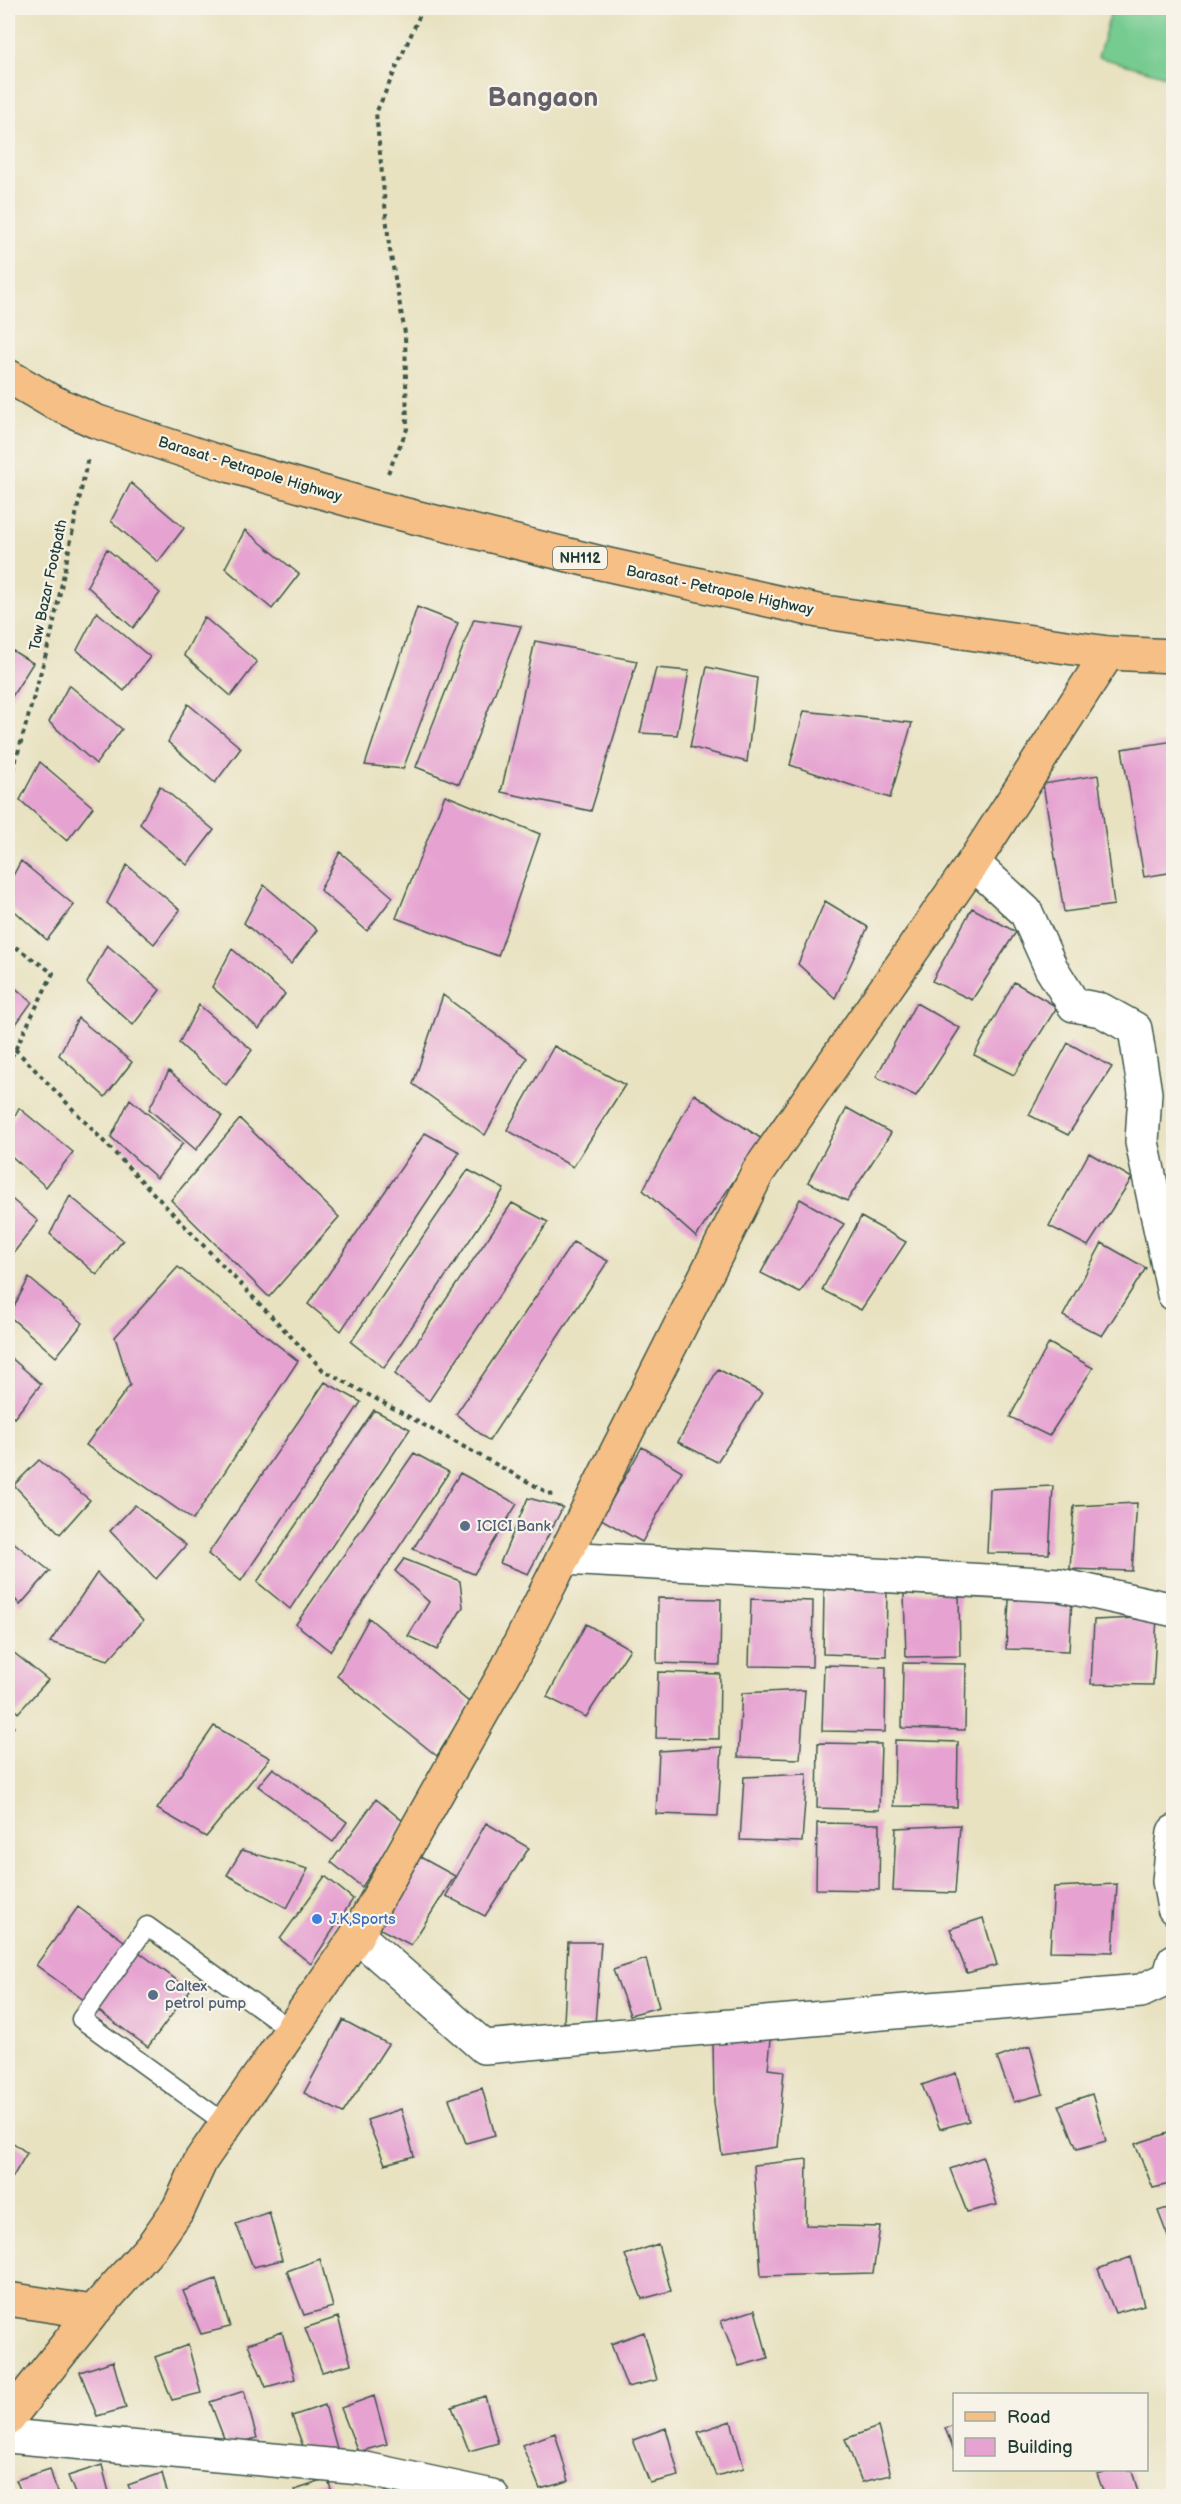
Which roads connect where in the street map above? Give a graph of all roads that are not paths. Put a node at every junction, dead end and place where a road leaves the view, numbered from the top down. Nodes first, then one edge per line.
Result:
1 (8, 378) edge
2 (1108, 653) junction
3 (1173, 656) edge
4 (973, 863) junction
5 (1173, 1294) edge
6 (563, 1558) junction
7 (1173, 1610) edge
8 (1173, 1832) edge
9 (1173, 1908) edge
10 (357, 1935) junction
11 (1173, 1961) edge
12 (291, 2030) junction
13 (226, 2124) junction
14 (8, 2299) edge
15 (93, 2312) junction
16 (8, 2419) edge
17 (8, 2436) edge
18 (492, 2496) edge

1 - 2 main road, Barasat - Petrapole Highway / NH112
2 - 3 main road, Barasat - Petrapole Highway / NH112
2 - 4 main road
4 - 5 street
4 - 6 main road
6 - 7 street
6 - 10 main road
8 - 9 street
10 - 11 street
10 - 12 main road
12 - 13 main road
12 - 13 lane
13 - 15 main road
14 - 15 main road
15 - 16 main road
17 - 18 street

